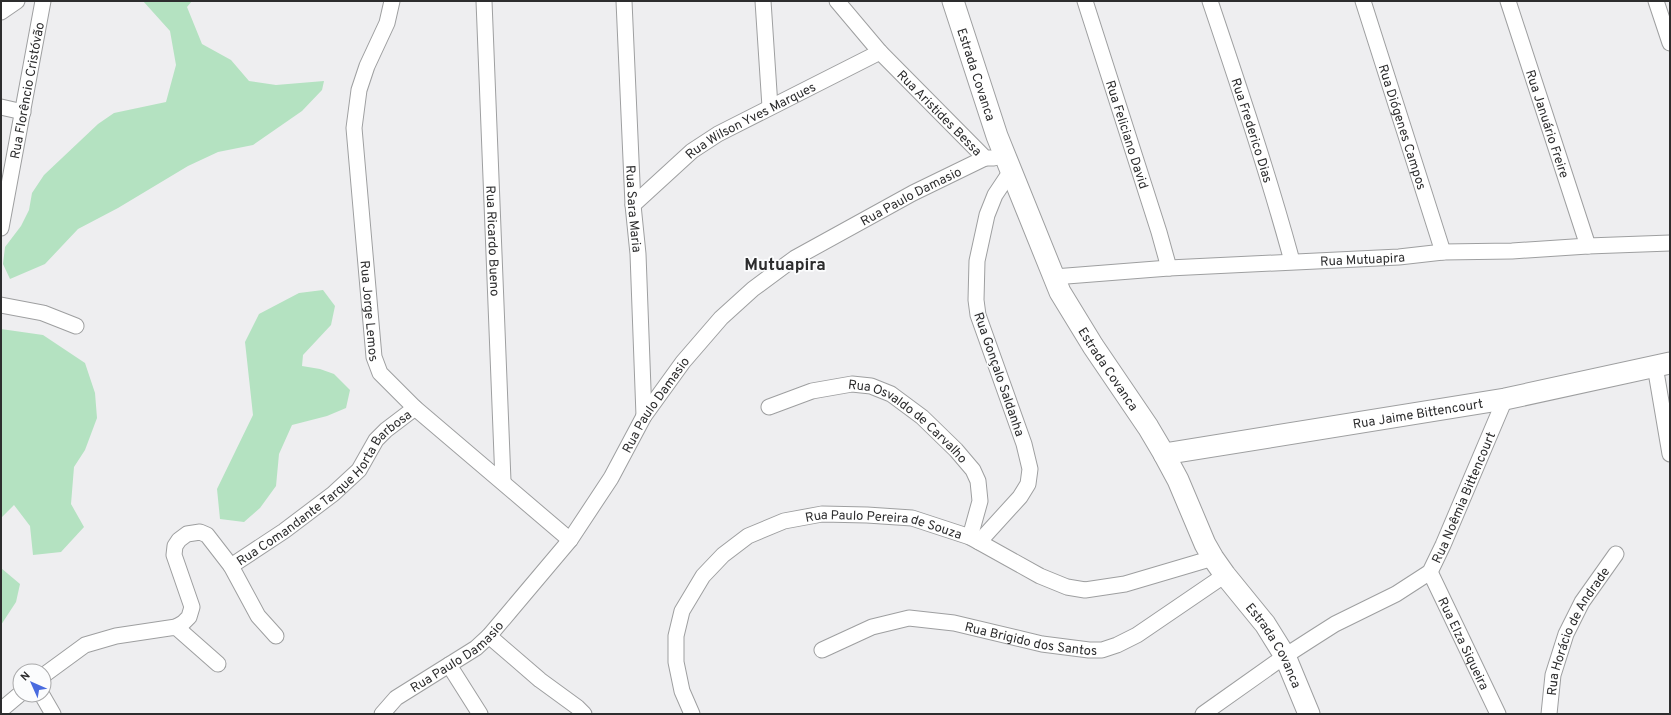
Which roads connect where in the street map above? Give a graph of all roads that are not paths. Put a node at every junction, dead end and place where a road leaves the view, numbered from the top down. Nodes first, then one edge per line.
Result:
1 (18, 1) edge
2 (43, 1) edge
3 (392, 1) edge
4 (484, 1) edge
5 (624, 1) edge
6 (763, 1) edge
7 (837, 1) edge
8 (953, 1) edge
9 (1085, 1) edge
10 (1210, 1) edge
11 (1363, 1) edge
12 (1508, 1) edge
13 (1656, 1) edge
14 (1, 12) edge
15 (1670, 43) edge
16 (880, 52) junction
17 (1, 107) edge
18 (770, 108) junction
19 (23, 112) junction
20 (1001, 162) junction
21 (633, 206) junction
22 (1, 228) edge
23 (1670, 243) edge
24 (1588, 246) junction
25 (1443, 252) junction
26 (1292, 261) junction
27 (1169, 268) junction
28 (1054, 277) junction
29 (1, 306) edge
30 (76, 326) dead end
31 (1662, 365) edge
32 (1505, 399) junction
33 (770, 407) dead end
34 (415, 408) junction
35 (644, 416) junction
36 (1164, 454) junction
37 (1670, 454) edge
38 (503, 481) junction
39 (570, 540) junction
40 (975, 540) junction
41 (1616, 554) dead end
42 (231, 566) junction
43 (1219, 567) junction
44 (1430, 572) junction
45 (176, 627) junction
46 (276, 636) dead end
47 (489, 636) junction
48 (822, 650) dead end
49 (1285, 656) junction
50 (218, 664) dead end
51 (449, 665) junction
52 (52, 669) edge
53 (12, 701) edge
54 (47, 703) edge
55 (1, 710) edge
56 (53, 714) edge
57 (382, 714) edge
58 (480, 714) edge
59 (584, 714) edge
60 (692, 714) edge
61 (1203, 714) edge
62 (1309, 714) edge
63 (1498, 714) edge
64 (1549, 714) edge

1 - 14 street
2 - 19 street, Rua Florêncio Cristóvão
3 - 34 street, Rua Jorge Lemos
4 - 38 street, Rua Ricardo Bueno
5 - 21 street, Rua Sara Maria
6 - 18 street
7 - 16 street, Rua Aristides Bessa
8 - 20 street, Estrada Covanca
9 - 27 street, Rua Feliciano David
10 - 26 street, Rua Frederico Dias
11 - 25 street, Rua Diógenes Campos
12 - 24 street, Rua Januário Freire
13 - 15 street
16 - 18 street, Rua Wilson Yves Marques
16 - 20 street, Rua Aristides Bessa
17 - 19 street
18 - 21 street, Rua Wilson Yves Marques
19 - 22 street, Rua Florêncio Cristóvão
20 - 28 street, Estrada Covanca
20 - 35 street, Rua Paulo Damasio
20 - 40 street, Rua Gonçalo Saldanha
21 - 35 street, Rua Sara Maria
23 - 24 street, Rua Mutuapira
24 - 25 street, Rua Mutuapira
25 - 26 street, Rua Mutuapira
26 - 27 street, Rua Mutuapira
27 - 28 street, Rua Mutuapira
28 - 36 street, Estrada Covanca
29 - 30 street
31 - 32 street, Rua Jaime Bittencourt
31 - 37 street
32 - 36 street, Rua Jaime Bittencourt
32 - 44 street, Rua Noêmia Bittencourt
33 - 40 street, Rua Osvaldo de Carvalho
34 - 38 street, Rua Jorge Lemos
34 - 42 street, Rua Comandante Tarque Horta Barbosa
35 - 39 street, Rua Paulo Damasio
36 - 43 street, Estrada Covanca
38 - 39 street, Rua Jorge Lemos
39 - 47 street, Rua Paulo Damasio
40 - 43 street, Rua Paulo Pereira de Souza
40 - 60 street, Rua Paulo Pereira de Souza
41 - 64 street, Rua Horácio de Andrade
42 - 45 street, Rua Comandante Tarque Horta Barbosa
42 - 46 street, Rua Comandante Tarque Horta Barbosa
43 - 48 street, Rua Brigido dos Santos
43 - 49 street, Estrada Covanca
44 - 49 street, Rua Noêmia Bittencourt
44 - 63 street, Rua Elza Siqueira
45 - 50 street
45 - 52 street
47 - 51 street, Rua Paulo Damasio
47 - 59 street
49 - 61 street, Rua Noêmia Bittencourt
49 - 62 street, Estrada Covanca
51 - 57 street, Rua Paulo Damasio
51 - 58 street
53 - 55 street
54 - 56 street

